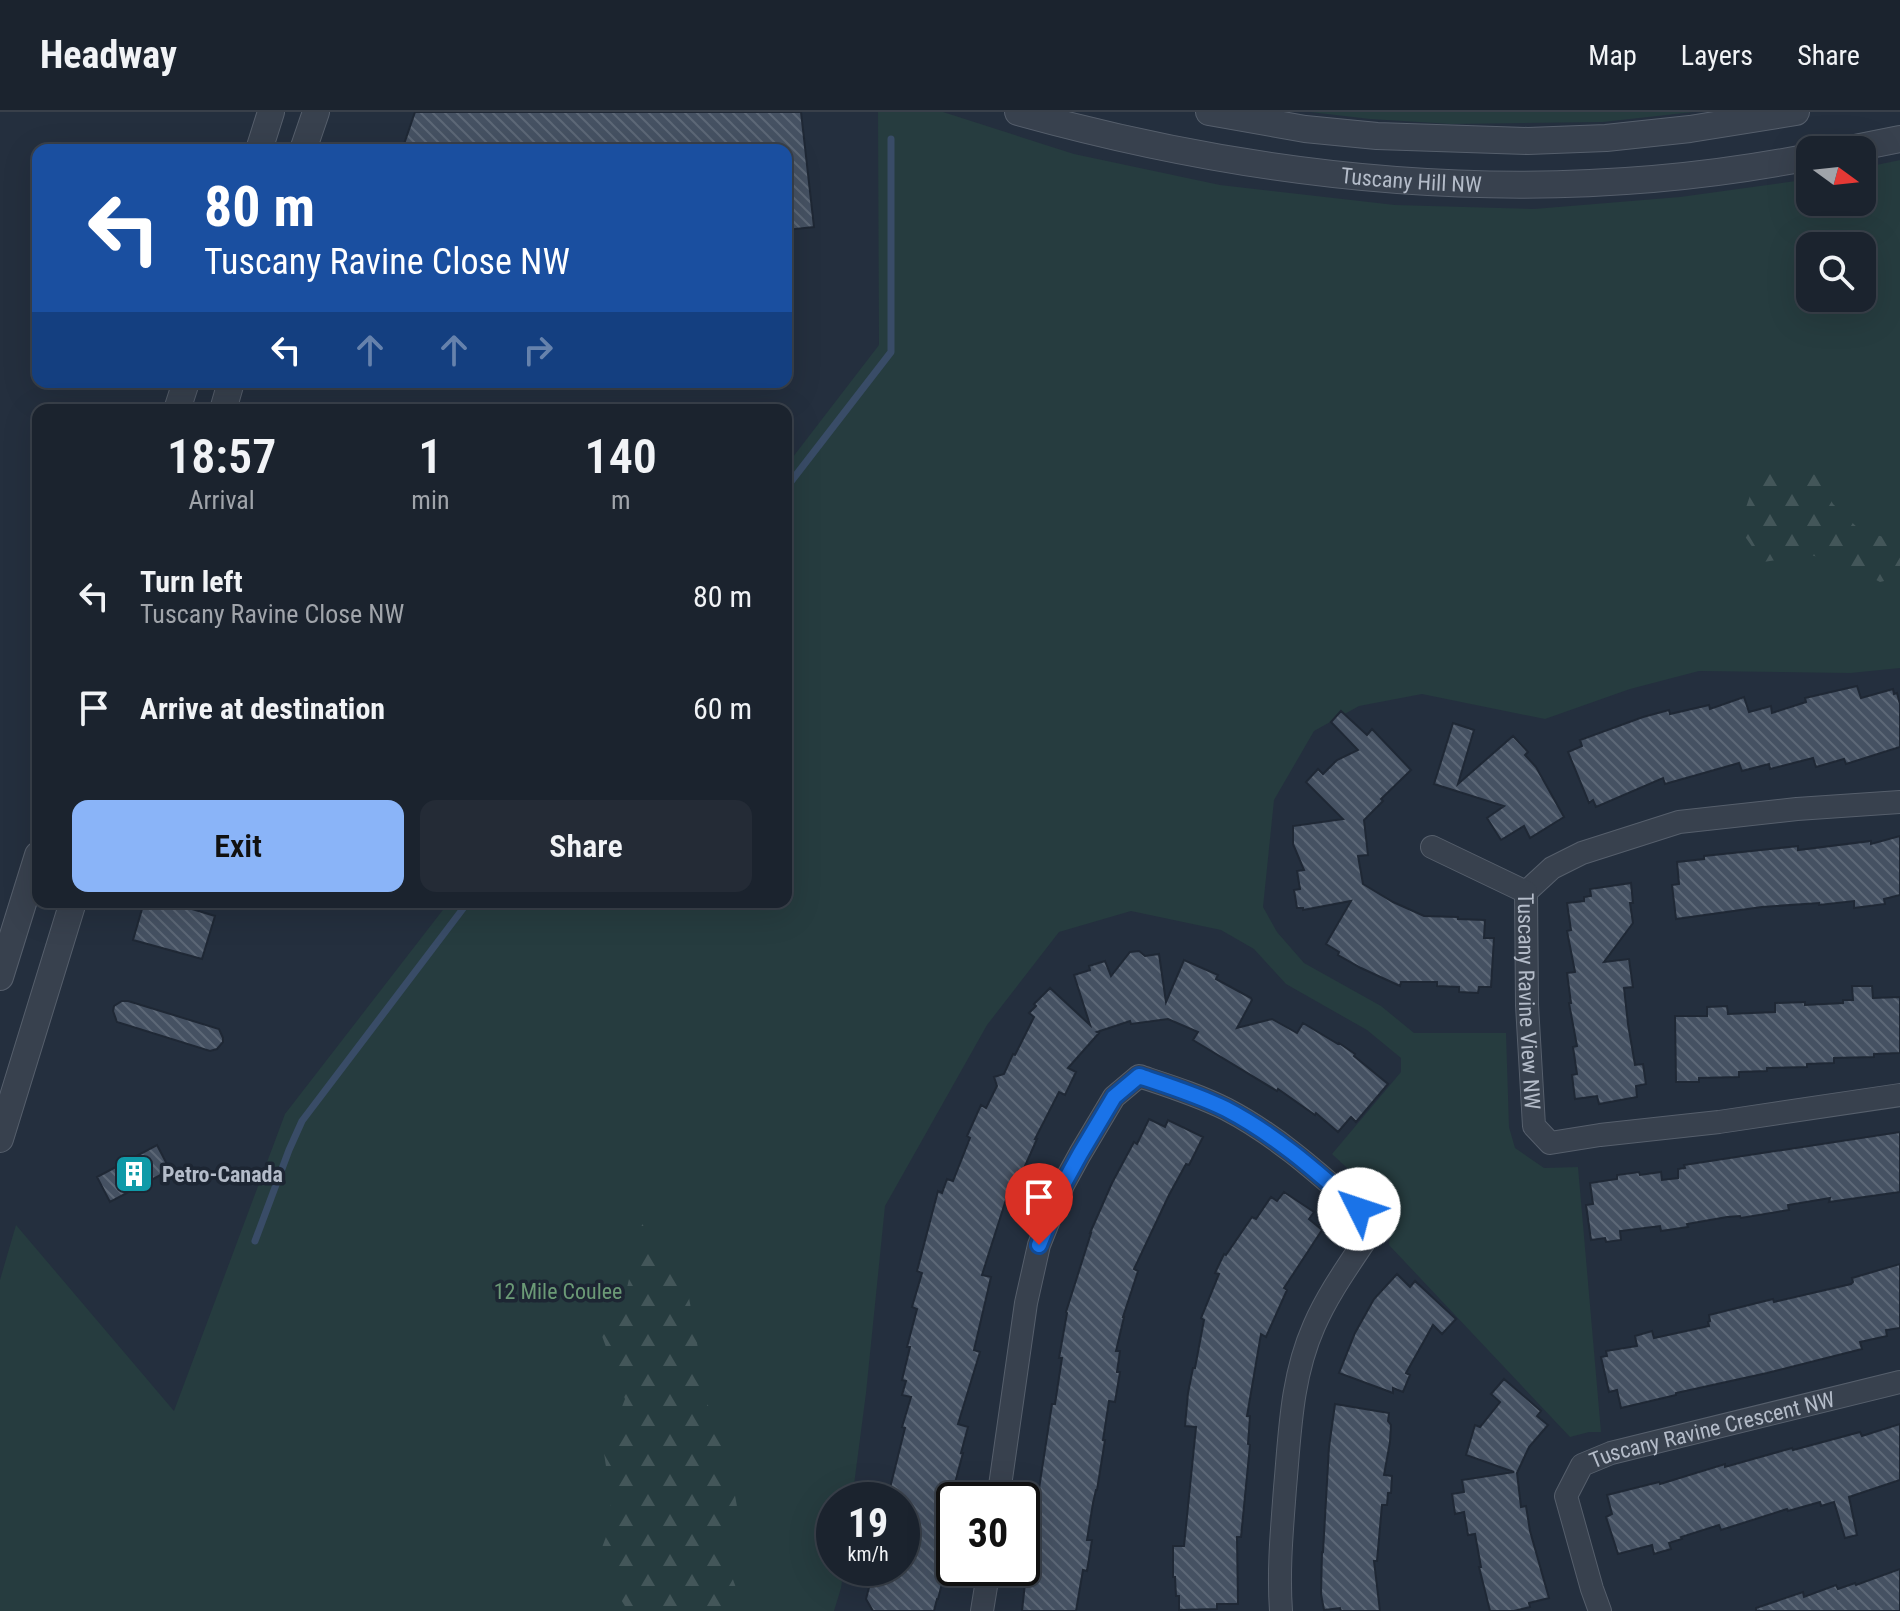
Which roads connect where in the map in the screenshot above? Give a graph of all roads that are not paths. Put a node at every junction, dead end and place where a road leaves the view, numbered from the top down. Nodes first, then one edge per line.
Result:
1 (271, 112) edge
2 (1018, 112) edge
3 (1209, 112) edge
4 (1796, 112) edge
5 (1900, 139) edge
6 (261, 144) edge
7 (1876, 144) edge
8 (1796, 160) edge
9 (1900, 802) edge
10 (1432, 847) dead end
11 (32, 874) edge
12 (1526, 892) junction
13 (71, 908) edge
14 (0, 977) edge
15 (1900, 1095) edge
16 (0, 1139) edge
17 (1900, 1382) edge
18 (1001, 1482) edge
19 (986, 1586) edge
20 (982, 1611) edge
21 (1281, 1611) edge
22 (1600, 1611) edge

1 - 6 street
2 - 8 street, Tuscany Hill NW
3 - 4 street, Tuscany Hill NW
5 - 7 street
9 - 12 street, Tuscany Ravine View NW
10 - 12 street
11 - 14 street
12 - 15 street, Tuscany Ravine View NW
13 - 16 street
17 - 22 street, Tuscany Ravine Crescent NW
18 - 21 street
19 - 20 street

